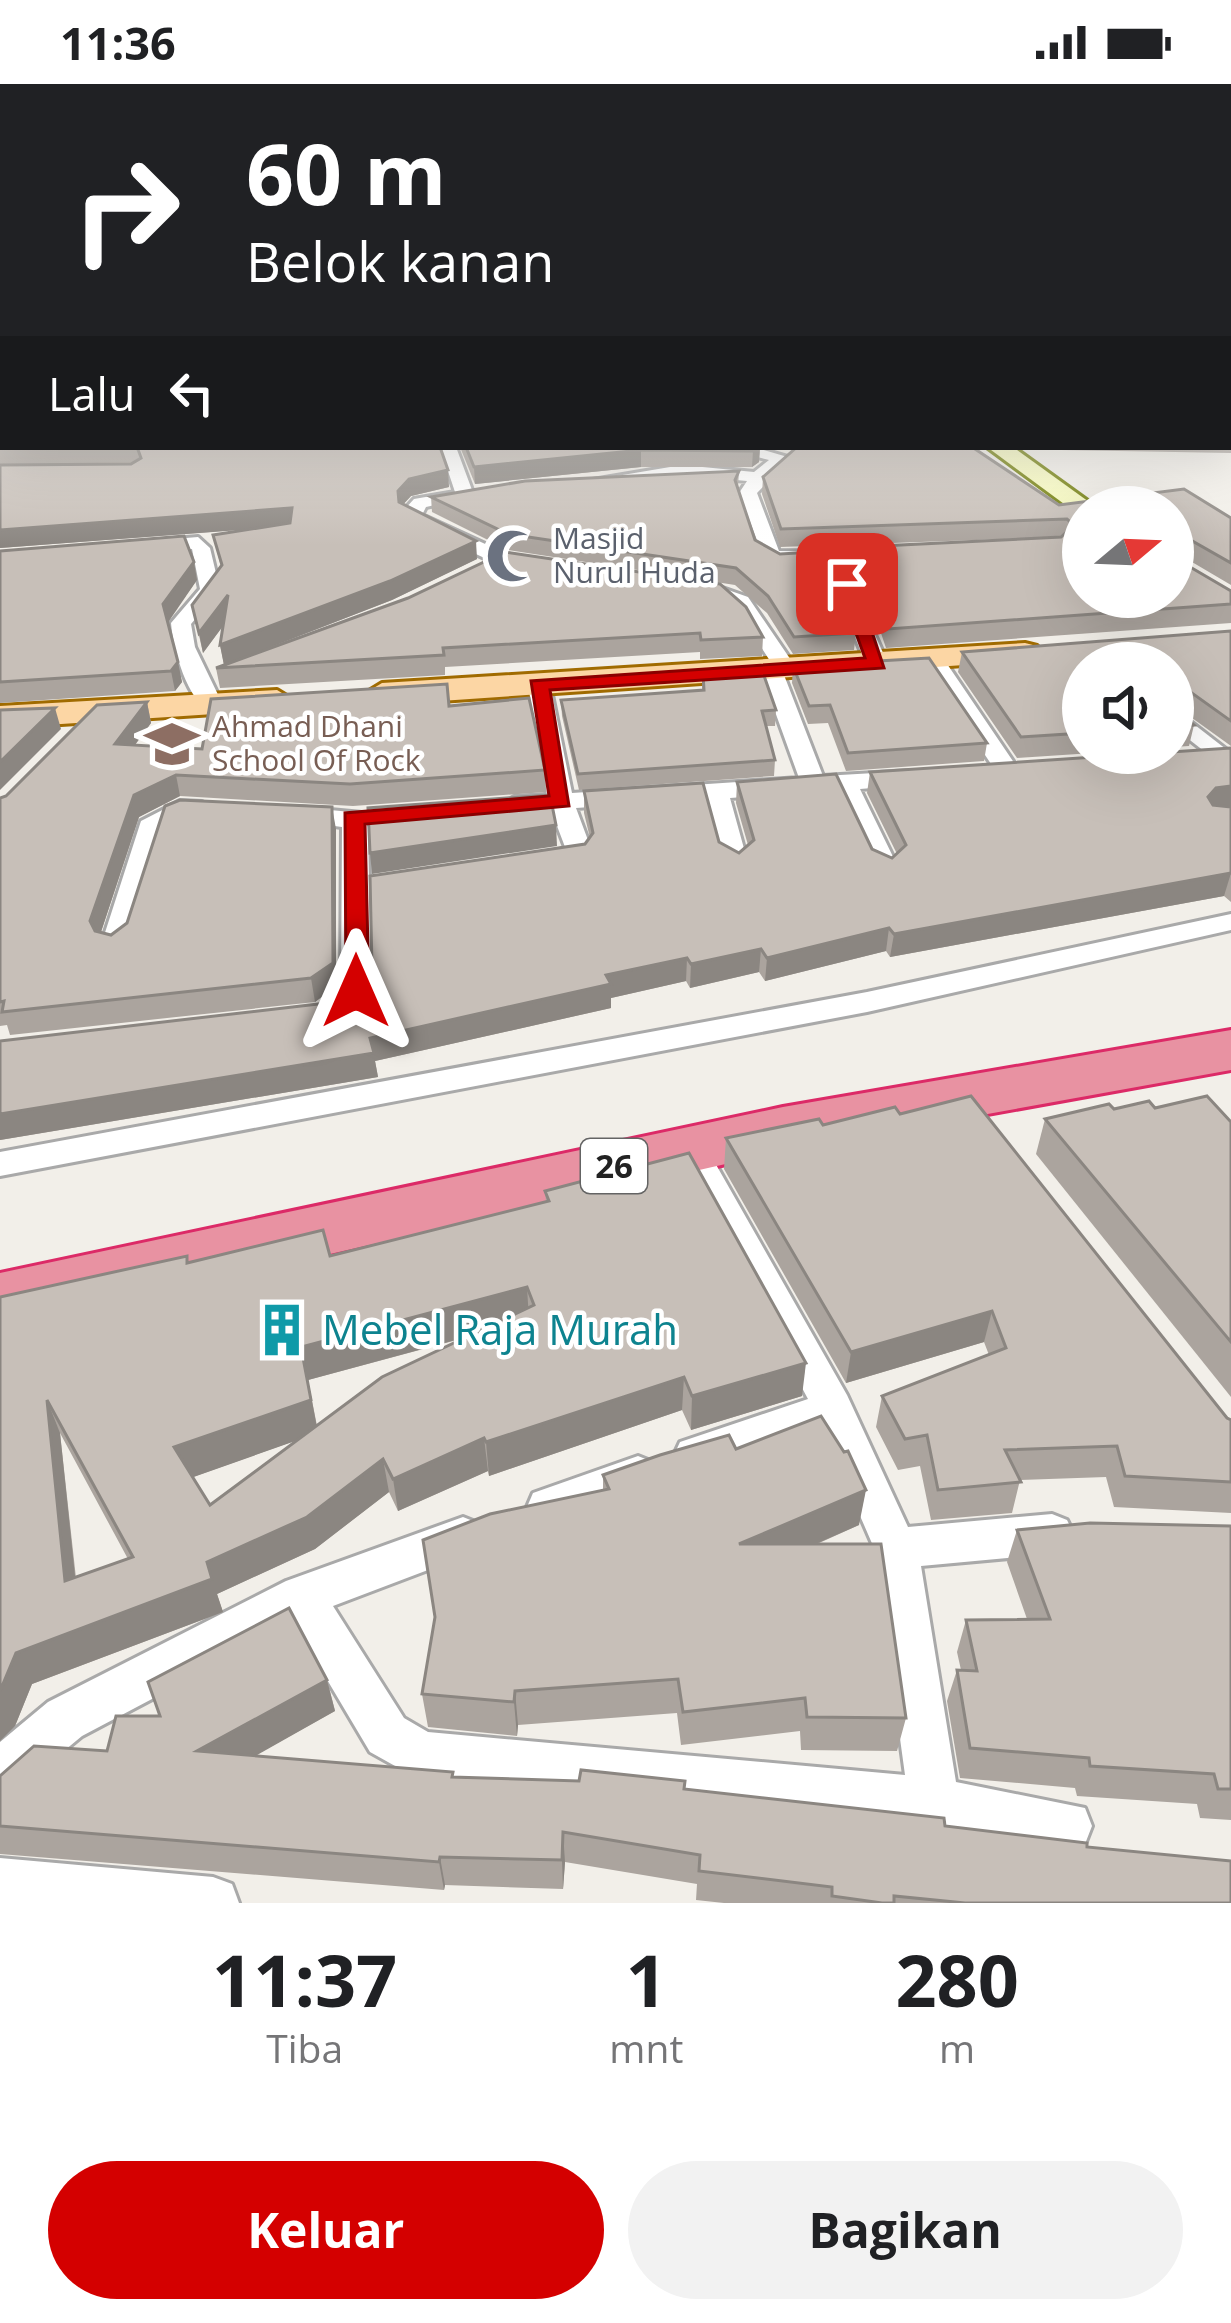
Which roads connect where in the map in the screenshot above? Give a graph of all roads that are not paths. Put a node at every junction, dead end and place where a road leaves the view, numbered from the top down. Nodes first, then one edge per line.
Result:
1 (449, 450) edge
2 (751, 450) edge
3 (1002, 450) edge
4 (758, 476) junction
5 (561, 486) edge
6 (1062, 492) edge
7 (490, 494) edge
8 (465, 495) junction
9 (135, 548) edge
10 (925, 555) edge
11 (502, 559) junction
12 (842, 559) junction
13 (568, 570) edge
14 (467, 577) edge
15 (683, 583) edge
16 (1050, 651) edge
17 (933, 660) junction
18 (877, 664) junction
19 (779, 670) junction
20 (538, 685) junction
21 (214, 686) junction
22 (352, 696) edge
23 (305, 699) edge
24 (98, 712) junction
25 (0, 717) edge
26 (1194, 733) edge
27 (65, 745) edge
28 (1194, 760) edge
29 (1226, 760) edge
30 (1009, 773) edge
31 (938, 777) edge
32 (844, 782) junction
33 (813, 783) junction
34 (716, 790) junction
35 (561, 802) junction
36 (492, 807) edge
37 (225, 812) edge
38 (270, 814) edge
39 (735, 863) edge
40 (527, 865) edge
41 (886, 869) edge
42 (1231, 922) edge
43 (115, 945) edge
44 (301, 1018) edge
45 (1231, 1050) edge
46 (690, 1149) junction
47 (0, 1164) edge
48 (0, 1301) edge
49 (832, 1407) junction
50 (1100, 1532) edge
51 (896, 1548) junction
52 (302, 1597) junction
53 (0, 1787) edge
54 (934, 1803) junction
55 (1067, 1826) dead end
56 (0, 1884) edge
57 (180, 1901) edge

1 - 8 street
2 - 4 street
3 - 6 street
4 - 5 street
4 - 12 street
7 - 8 street
8 - 11 street
9 - 21 street
10 - 12 street
11 - 13 street
11 - 14 street
12 - 18 street
15 - 19 street
16 - 17 main road
17 - 18 main road
17 - 30 street
18 - 19 main road
19 - 20 main road
19 - 33 street
20 - 22 main road
20 - 35 street
21 - 23 main road
21 - 24 main road
24 - 25 main road
24 - 27 street
26 - 29 street
28 - 29 street
31 - 32 street
32 - 33 street
32 - 41 street
33 - 34 street
34 - 35 street
34 - 39 street
35 - 36 street
35 - 40 street
37 - 43 street
38 - 44 street
42 - 47 street
45 - 46 highway, 26
46 - 48 highway, 26
46 - 49 street
49 - 51 street
49 - 52 street
50 - 51 street
51 - 54 street
52 - 53 street
52 - 54 street
54 - 55 street
56 - 57 street

